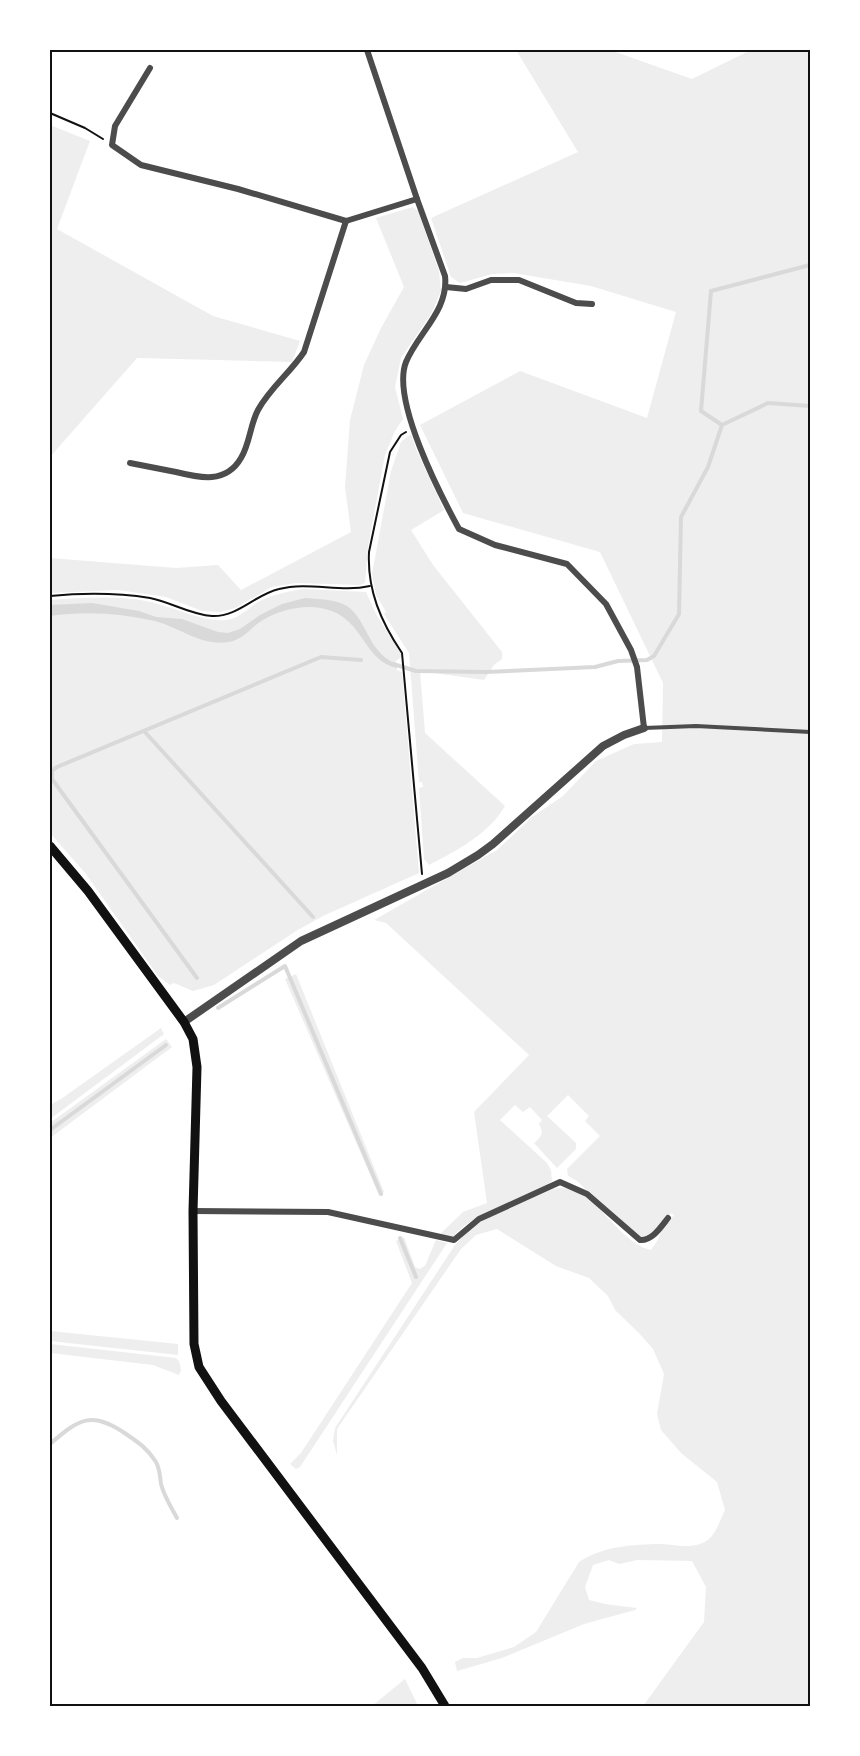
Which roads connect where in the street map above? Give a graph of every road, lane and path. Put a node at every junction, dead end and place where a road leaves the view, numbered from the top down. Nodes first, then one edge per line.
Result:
1 (367, 50) edge
2 (150, 68) dead end
3 (50, 113) edge
4 (112, 145) junction
5 (417, 199) junction
6 (346, 221) junction
7 (446, 287) junction
8 (592, 304) dead end
9 (414, 427) junction
10 (130, 463) dead end
11 (370, 586) junction
12 (50, 596) edge
13 (644, 728) junction
14 (810, 732) edge
15 (50, 846) edge
16 (422, 874) dead end
17 (184, 1022) junction
18 (193, 1211) junction
19 (668, 1218) dead end
20 (445, 1707) edge

1 - 5 street
2 - 4 street
3 - 4 path
4 - 6 street
5 - 6 street
5 - 7 street
6 - 10 street
7 - 8 street
7 - 9 street
9 - 11 path
9 - 13 street
11 - 12 path
11 - 16 path
13 - 14 lane
13 - 17 street
15 - 17 main road
17 - 18 main road
18 - 19 street
18 - 20 main road

